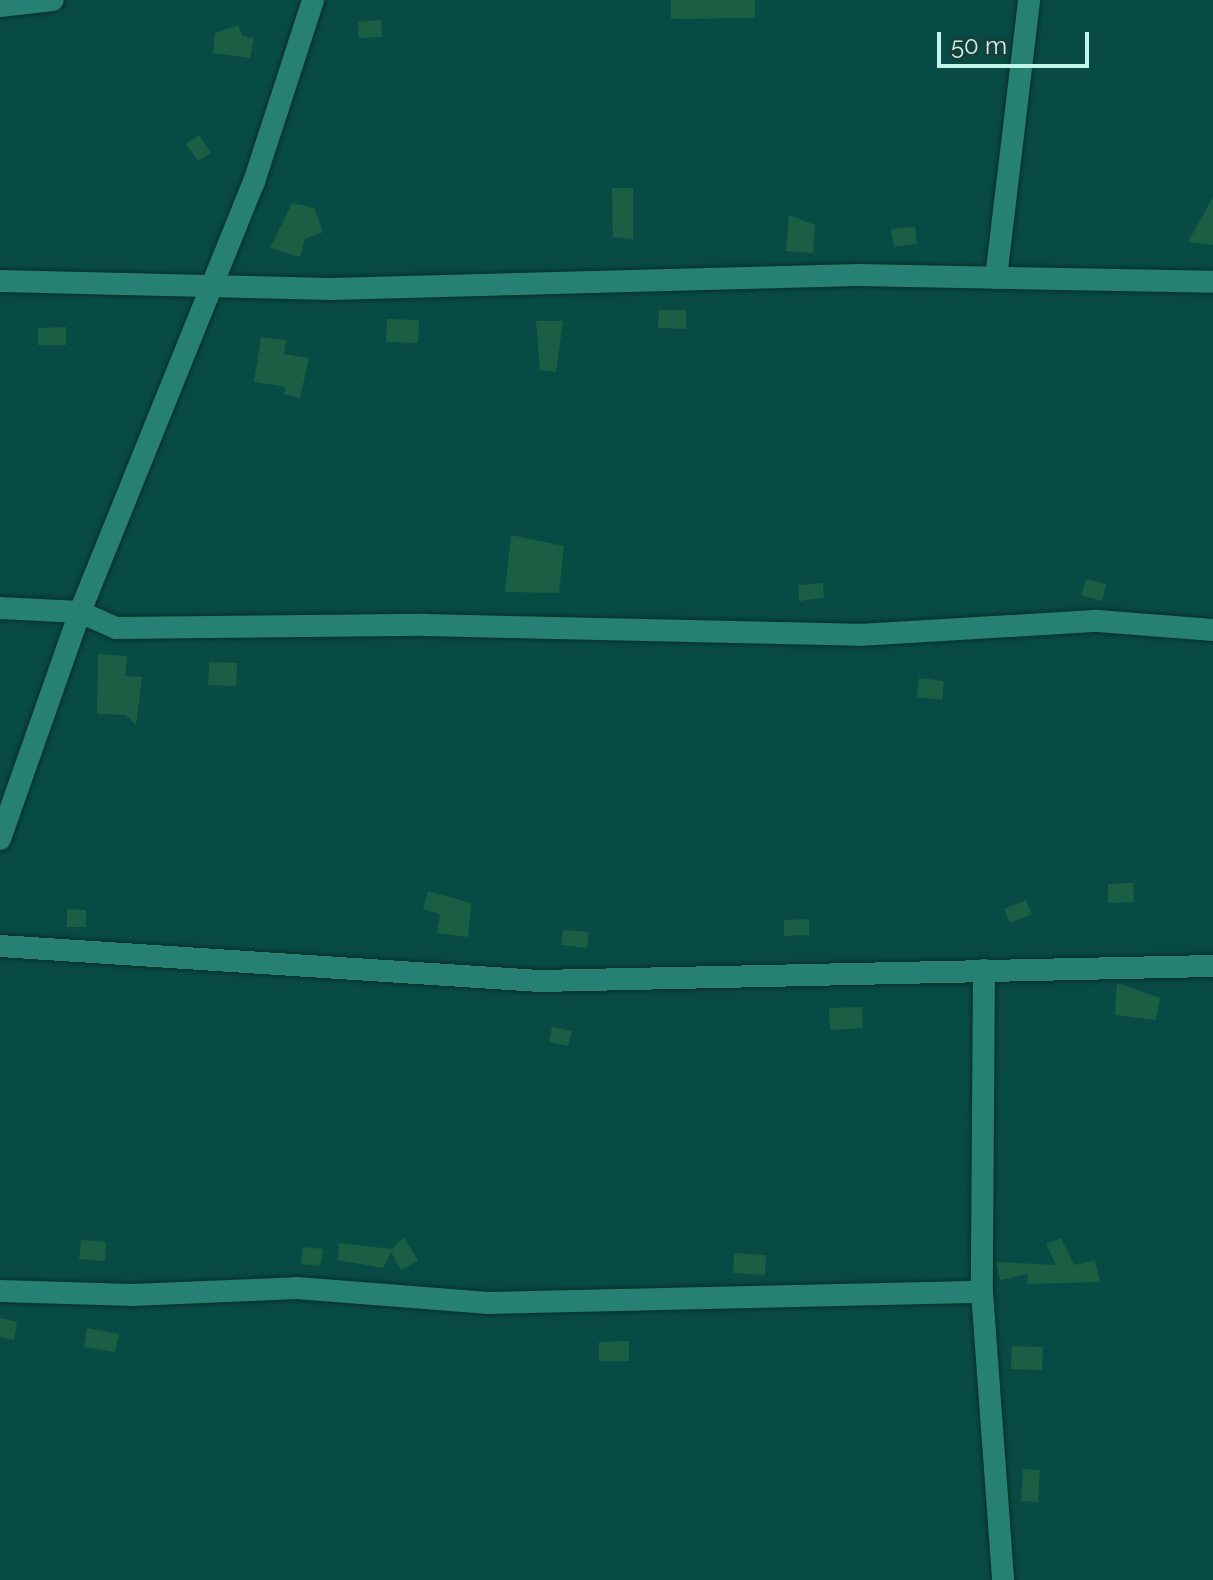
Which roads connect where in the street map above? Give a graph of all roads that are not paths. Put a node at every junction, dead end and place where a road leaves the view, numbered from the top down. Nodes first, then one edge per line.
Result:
1 (53, 0) edge
2 (313, 0) edge
3 (1029, 0) edge
4 (0, 6) edge
5 (996, 278) junction
6 (0, 281) edge
7 (1213, 282) edge
8 (208, 285) junction
9 (0, 608) edge
10 (80, 612) junction
11 (1213, 630) edge
12 (0, 839) edge
13 (0, 946) edge
14 (1213, 966) edge
15 (984, 970) junction
16 (0, 1291) edge
17 (982, 1292) junction
18 (1003, 1580) edge

1 - 4 street
2 - 8 street
3 - 5 street
5 - 7 street
5 - 8 street
6 - 8 street
8 - 10 street
9 - 10 street
10 - 11 street
10 - 12 street
13 - 15 street
14 - 15 street
15 - 17 street
16 - 17 street
17 - 18 street

